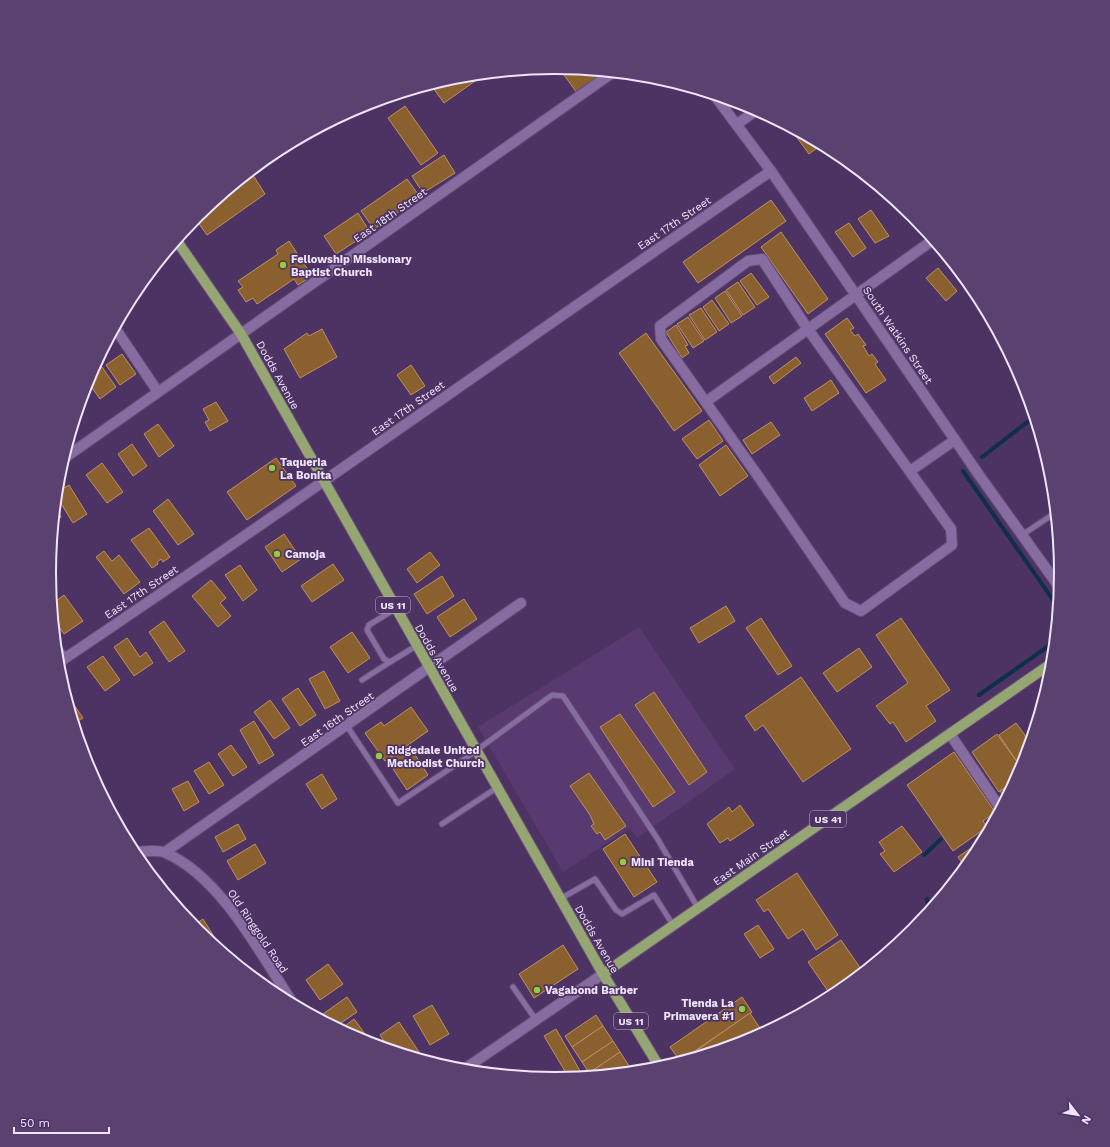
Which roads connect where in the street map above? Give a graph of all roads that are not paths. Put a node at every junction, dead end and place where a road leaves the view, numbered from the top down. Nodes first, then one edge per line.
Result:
1 (605, 78) edge
2 (720, 103) edge
3 (751, 114) edge
4 (737, 124) junction
5 (771, 171) junction
6 (929, 243) edge
7 (179, 245) edge
8 (856, 295) junction
9 (807, 328) junction
10 (118, 333) edge
11 (241, 334) junction
12 (158, 392) junction
13 (707, 402) junction
14 (955, 440) junction
15 (71, 454) edge
16 (910, 471) junction
17 (324, 482) junction
18 (1051, 516) edge
19 (1022, 535) junction
20 (1054, 579) edge
21 (521, 603) dead end
22 (395, 609) junction
23 (416, 646) junction
24 (64, 659) edge
25 (390, 662) junction
26 (1045, 668) edge
27 (429, 669) junction
28 (362, 680) dead end
29 (347, 726) junction
30 (950, 734) junction
31 (476, 751) junction
32 (498, 787) junction
33 (997, 804) edge
34 (442, 824) dead end
35 (141, 852) edge
36 (165, 852) junction
37 (560, 899) junction
38 (698, 908) junction
39 (673, 925) junction
40 (603, 974) junction
41 (513, 987) dead end
42 (287, 994) edge
43 (536, 1020) junction
44 (656, 1062) edge
45 (470, 1065) edge

1 - 11 street, East 18th Street
2 - 4 street, South Watkins Street
3 - 4 street
4 - 5 street, South Watkins Street
5 - 8 street, South Watkins Street
5 - 17 street, East 17th Street
6 - 8 street
7 - 11 main road, Dodds Avenue / US 11
8 - 9 street
8 - 14 street, South Watkins Street
9 - 13 street
9 - 13 street
9 - 16 street
10 - 12 street
11 - 12 street, East 18th Street
11 - 17 main road, Dodds Avenue / US 11
12 - 15 street, East 18th Street
13 - 16 street
14 - 16 street
14 - 19 street, South Watkins Street
17 - 22 main road, Dodds Avenue / US 11
17 - 24 street, East 17th Street
18 - 19 lane
19 - 20 street, South Watkins Street
21 - 27 street, East 16th Street
22 - 23 main road, Dodds Avenue / US 11
22 - 25 lane
23 - 25 lane
23 - 27 main road, Dodds Avenue / US 11
25 - 28 lane
26 - 30 main road, East Main Street / US 41
27 - 29 street, East 16th Street
27 - 31 main road, Dodds Avenue / US 11
29 - 31 lane
29 - 36 street, East 16th Street
30 - 33 street
30 - 38 main road, East Main Street / US 41
31 - 32 main road, Dodds Avenue / US 11
31 - 38 lane
32 - 34 lane
32 - 37 main road, Dodds Avenue / US 11
35 - 36 street
36 - 42 street, Old Ringgold Road
37 - 39 lane
37 - 40 main road, Dodds Avenue / US 11
38 - 39 main road, East Main Street / US 41
39 - 40 main road, East Main Street / US 41
40 - 43 street, East Main Street
40 - 44 main road, Dodds Avenue / US 11
41 - 43 lane
43 - 45 street, East Main Street

